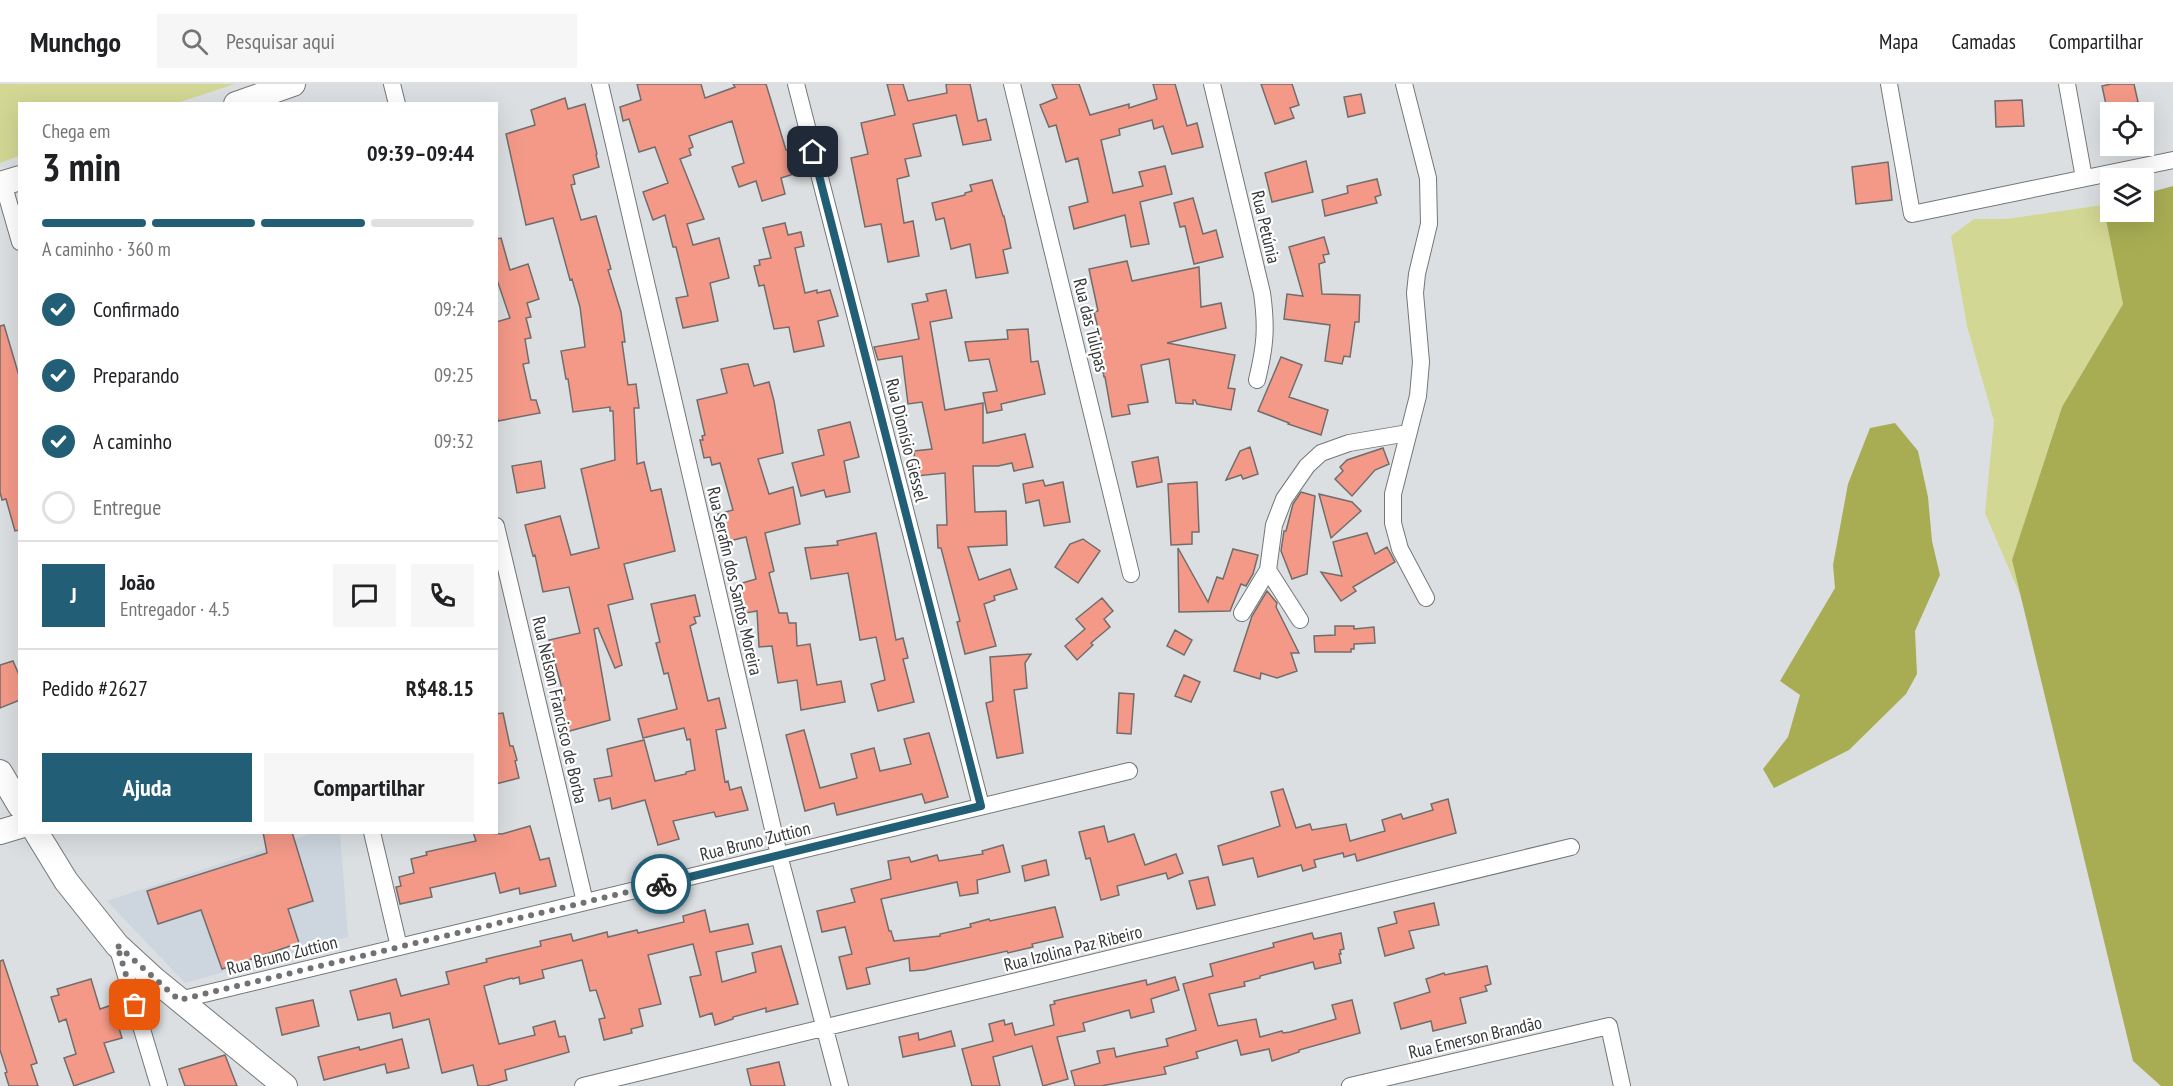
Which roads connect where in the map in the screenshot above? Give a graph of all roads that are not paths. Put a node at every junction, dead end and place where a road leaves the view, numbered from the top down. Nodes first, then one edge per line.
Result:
1 (293, 84) edge
2 (392, 84) edge
3 (600, 84) edge
4 (796, 84) edge
5 (1012, 84) edge
6 (1212, 84) edge
7 (1404, 84) edge
8 (1889, 84) edge
9 (2067, 84) edge
10 (242, 102) edge
11 (396, 102) edge
12 (2173, 160) edge
13 (2084, 178) junction
14 (8, 182) edge
15 (18, 232) edge
16 (1257, 380) dead end
17 (1408, 433) junction
18 (498, 534) edge
19 (1268, 570) junction
20 (1131, 574) dead end
21 (1426, 598) dead end
22 (1242, 613) dead end
23 (1300, 620) dead end
24 (1129, 771) dead end
25 (0, 772) edge
26 (18, 803) edge
27 (981, 806) junction
28 (18, 827) edge
29 (0, 832) edge
30 (37, 834) edge
31 (372, 834) edge
32 (1571, 847) dead end
33 (779, 855) junction
34 (585, 902) junction
35 (117, 945) junction
36 (399, 947) junction
37 (179, 1000) junction
38 (824, 1028) junction
39 (159, 1086) edge
40 (285, 1086) edge
41 (583, 1086) edge
42 (840, 1086) edge
43 (1350, 1086) edge
44 (1622, 1086) edge

1 - 10 street
2 - 11 street
3 - 33 street, Rua Serafin dos Santos Moreira
4 - 27 street, Rua Dionísio Giessel
5 - 20 street, Rua das Tulipas
6 - 16 street, Rua Petúnia
7 - 17 street
8 - 13 street
9 - 13 street
12 - 13 street
14 - 15 street
17 - 19 street
17 - 21 street
18 - 34 street, Rua Nelson Francisco de Borba
19 - 22 street
19 - 23 street
24 - 27 street, Rua Bruno Zuttion
25 - 26 street
27 - 33 street, Rua Bruno Zuttion
28 - 29 street
30 - 35 street
31 - 36 street
32 - 38 street, Rua Izolina Paz Ribeiro
33 - 34 street, Rua Bruno Zuttion
33 - 38 street, Rua Serafin dos Santos Moreira
34 - 36 street, Rua Bruno Zuttion
35 - 37 street
35 - 39 street
36 - 37 street, Rua Bruno Zuttion
37 - 40 street
38 - 41 street, Rua Izolina Paz Ribeiro
38 - 42 street, Rua Serafin dos Santos Moreira
43 - 44 street, Rua Emerson Brandão

